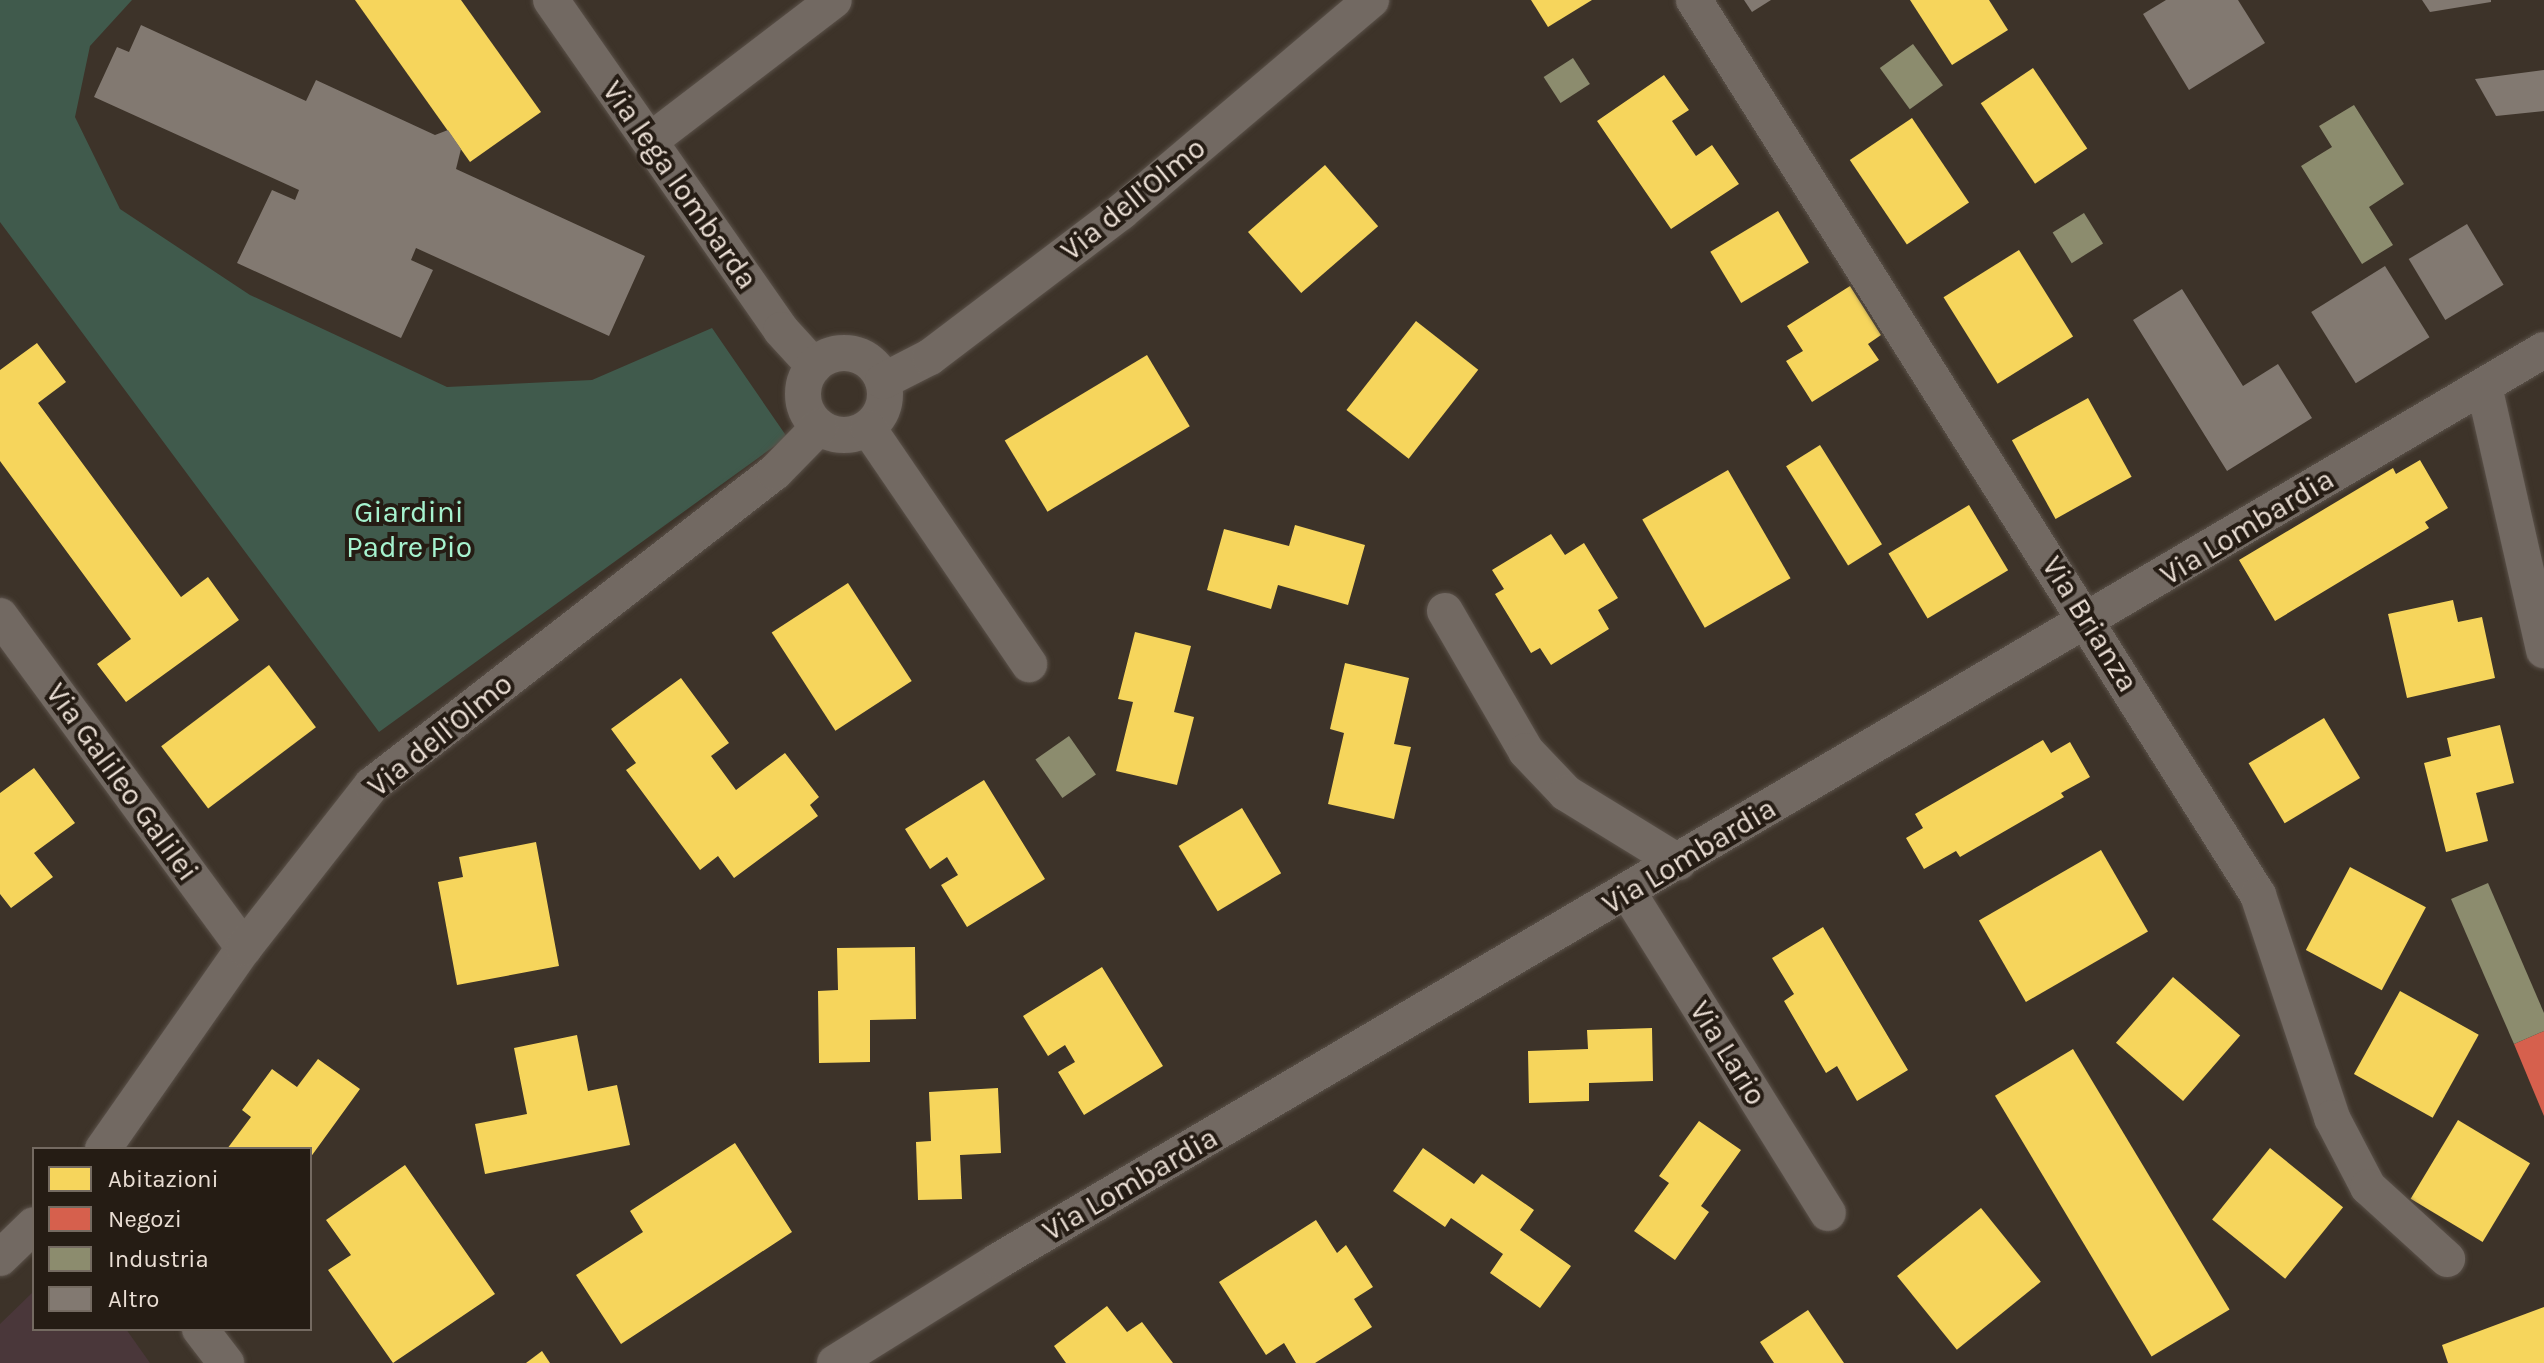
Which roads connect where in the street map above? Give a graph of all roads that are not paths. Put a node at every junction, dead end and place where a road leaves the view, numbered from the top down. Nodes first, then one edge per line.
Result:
1 (551, 0) edge
2 (834, 0) edge
3 (1371, 0) edge
4 (1694, 0) edge
5 (651, 140) junction
6 (2544, 350) edge
7 (814, 366) junction
8 (883, 381) junction
9 (2484, 386) junction
10 (819, 427) junction
11 (868, 428) junction
12 (1445, 611) dead end
13 (0, 616) edge
14 (2089, 621) junction
15 (2544, 650) edge
16 (1029, 664) dead end
17 (1678, 862) junction
18 (1628, 892) junction
19 (244, 948) junction
20 (104, 1147) edge
21 (1828, 1213) dead end
22 (32, 1227) edge
23 (0, 1258) edge
24 (2447, 1259) dead end
25 (202, 1331) edge
26 (226, 1363) edge
27 (835, 1363) edge

1 - 5 street, Via lega lombarda
2 - 5 street
3 - 8 street, Via dell'Olmo
4 - 14 street, Via Brianza
5 - 7 street, Via lega lombarda
6 - 9 street, Via Lombardia
7 - 8 street
7 - 10 street
8 - 11 street
9 - 14 street, Via Lombardia
9 - 15 street
10 - 11 street
10 - 19 street, Via dell'Olmo
11 - 16 street
12 - 17 street
13 - 19 street, Via Galileo Galilei
14 - 17 street, Via Lombardia
14 - 24 street, Via Brianza
17 - 18 street, Via Lombardia
18 - 21 street, Via Lario
18 - 27 street, Via Lombardia
19 - 20 street, Via dell'Olmo
22 - 23 street
25 - 26 street

